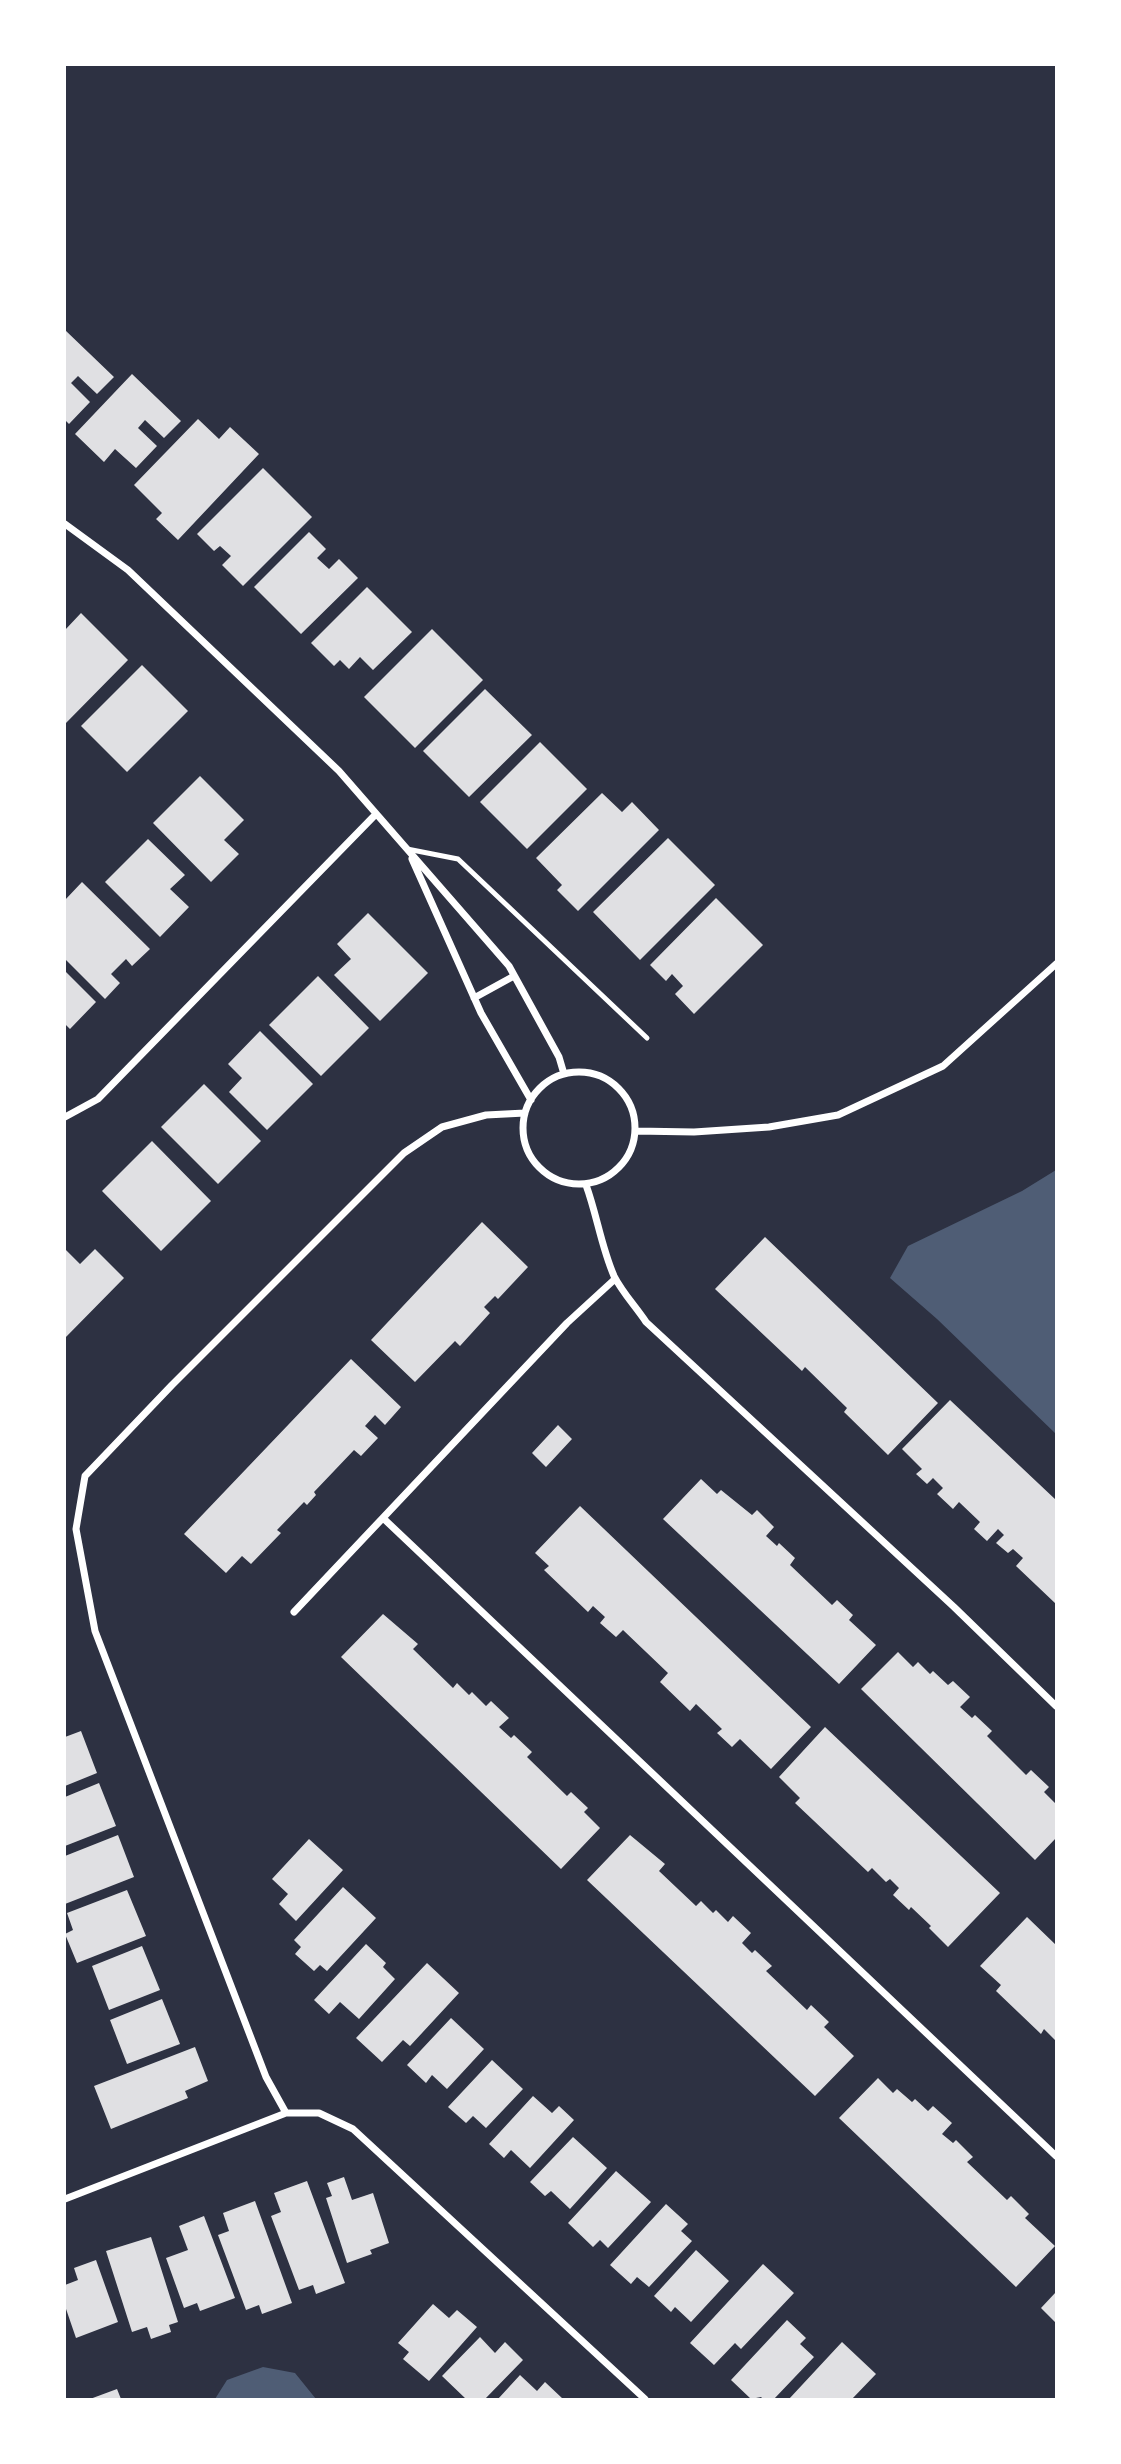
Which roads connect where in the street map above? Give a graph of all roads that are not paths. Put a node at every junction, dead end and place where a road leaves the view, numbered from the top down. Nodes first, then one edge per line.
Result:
1 (65, 524) edge
2 (376, 814) junction
3 (407, 849) junction
4 (1056, 964) edge
5 (514, 976) junction
6 (474, 998) junction
7 (647, 1038) dead end
8 (564, 1074) junction
9 (531, 1100) junction
10 (525, 1113) junction
11 (65, 1118) edge
12 (636, 1132) junction
13 (586, 1185) junction
14 (615, 1279) junction
15 (383, 1518) junction
16 (294, 1612) dead end
17 (1056, 1706) edge
18 (286, 2113) junction
19 (1056, 2156) edge
20 (65, 2199) edge
21 (645, 2399) edge

1 - 2 street
2 - 3 street
2 - 11 street
3 - 5 street
3 - 6 street
3 - 7 lane
4 - 12 street
5 - 6 street
5 - 8 street
6 - 9 street
8 - 9 street
8 - 12 street
9 - 10 street
10 - 13 street
10 - 18 street
12 - 13 street
13 - 14 street
14 - 15 street
14 - 17 street
15 - 16 street
15 - 19 street
18 - 20 street
18 - 21 street

